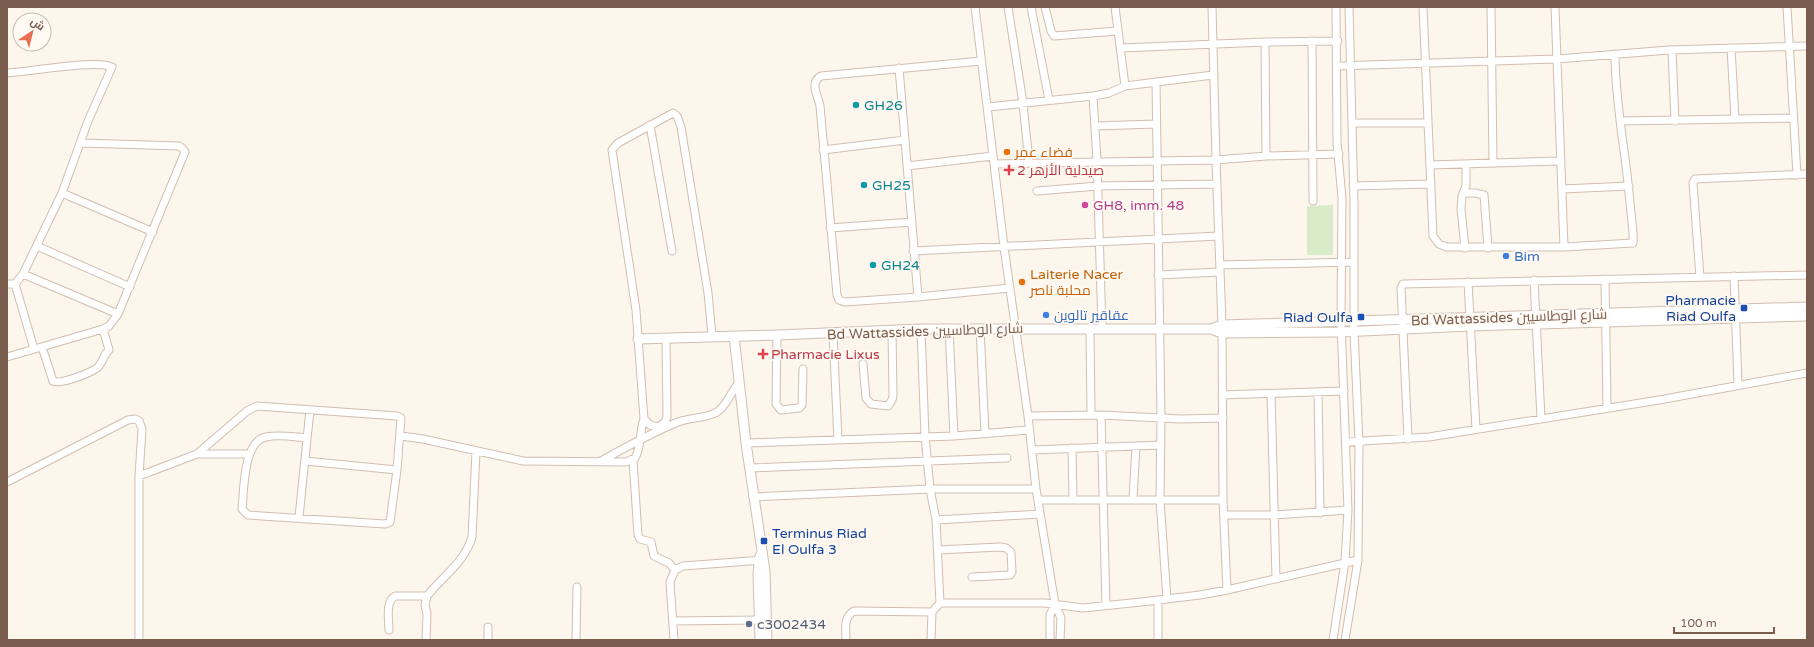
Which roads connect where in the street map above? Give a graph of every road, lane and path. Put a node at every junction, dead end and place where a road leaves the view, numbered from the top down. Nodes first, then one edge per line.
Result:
1 (975, 7) edge
2 (1008, 7) edge
3 (1032, 7) edge
4 (1045, 7) edge
5 (1115, 7) edge
6 (1212, 7) edge
7 (1336, 7) edge
8 (1349, 7) edge
9 (1423, 7) edge
10 (1492, 7) edge
11 (1555, 7) edge
12 (1787, 7) edge
13 (1117, 31) junction
14 (1312, 41) junction
15 (1338, 41) junction
16 (1265, 42) junction
17 (1213, 44) junction
18 (1789, 46) junction
19 (1807, 46) edge
20 (1121, 48) junction
21 (1731, 48) junction
22 (1672, 50) junction
23 (1615, 54) junction
24 (1556, 59) junction
25 (981, 61) junction
26 (1492, 61) junction
27 (1350, 64) junction
28 (1425, 64) junction
29 (1338, 66) junction
30 (899, 68) junction
31 (7, 73) edge
32 (1213, 75) junction
33 (1156, 82) junction
34 (1125, 86) junction
35 (1093, 96) junction
36 (1049, 100) junction
37 (1023, 103) junction
38 (988, 107) junction
39 (1793, 118) junction
40 (1735, 119) junction
41 (1621, 121) junction
42 (1675, 121) junction
43 (1352, 123) junction
44 (1428, 123) junction
45 (1156, 124) junction
46 (650, 125) junction
47 (1095, 126) junction
48 (905, 140) junction
49 (82, 143) junction
50 (823, 150) junction
51 (1313, 153) junction
52 (1339, 154) junction
53 (993, 156) junction
54 (1266, 156) junction
55 (1216, 160) junction
56 (1157, 161) junction
57 (1560, 161) junction
58 (1097, 162) junction
59 (1029, 163) junction
60 (1493, 163) junction
61 (995, 164) junction
62 (1466, 164) junction
63 (1430, 165) junction
64 (907, 166) junction
65 (1807, 174) edge
66 (1797, 175) junction
67 (1217, 184) junction
68 (1431, 184) junction
69 (1098, 186) junction
70 (1157, 186) junction
71 (1353, 186) junction
72 (1629, 186) junction
73 (1562, 189) junction
74 (1037, 192) dead end
75 (62, 193) junction
76 (1463, 193) junction
77 (1313, 201) dead end
78 (912, 222) junction
79 (830, 228) junction
80 (153, 232) junction
81 (1218, 236) junction
82 (1157, 239) junction
83 (1100, 242) junction
84 (37, 246) junction
85 (1004, 246) junction
86 (1564, 247) junction
87 (1465, 248) junction
88 (1488, 248) junction
89 (672, 251) dead end
90 (914, 251) junction
91 (1342, 262) junction
92 (1354, 262) junction
93 (1220, 265) junction
94 (1220, 272) junction
95 (23, 274) junction
96 (1158, 275) junction
97 (1807, 275) edge
98 (1734, 276) junction
99 (1700, 277) junction
100 (1605, 279) junction
101 (1534, 280) junction
102 (1468, 282) junction
103 (7, 284) edge
104 (15, 284) junction
105 (130, 287) junction
106 (1010, 288) junction
107 (918, 297) junction
108 (1807, 307) edge
109 (118, 314) junction
110 (1604, 314) junction
111 (1535, 315) junction
112 (1736, 315) junction
113 (1807, 316) edge
114 (1354, 321) junction
115 (1470, 322) junction
116 (1604, 323) junction
117 (1402, 324) junction
118 (1536, 324) junction
119 (1341, 327) junction
120 (949, 328) junction
121 (980, 328) junction
122 (1016, 328) junction
123 (1090, 328) junction
124 (1102, 328) junction
125 (103, 329) junction
126 (921, 329) junction
127 (1159, 329) junction
128 (1222, 329) junction
129 (892, 330) junction
130 (1354, 331) junction
131 (833, 333) junction
132 (777, 335) junction
133 (712, 336) junction
134 (734, 336) junction
135 (666, 338) junction
136 (638, 339) junction
137 (42, 347) junction
138 (34, 349) junction
139 (7, 356) edge
140 (863, 364) dead end
141 (803, 370) dead end
142 (1807, 373) edge
143 (739, 383) junction
144 (1738, 384) junction
145 (1344, 391) junction
146 (1318, 392) junction
147 (1271, 394) junction
148 (1222, 395) junction
149 (1607, 407) junction
150 (310, 410) junction
151 (1091, 415) junction
152 (1101, 415) junction
153 (1028, 416) junction
154 (1161, 416) junction
155 (1223, 418) junction
156 (1541, 418) junction
157 (644, 419) junction
158 (1476, 429) junction
159 (1030, 430) junction
160 (985, 433) junction
161 (401, 436) junction
162 (925, 436) junction
163 (954, 436) junction
164 (307, 438) junction
165 (640, 439) junction
166 (1408, 439) junction
167 (838, 440) junction
168 (1347, 442) junction
169 (1358, 442) junction
170 (746, 443) junction
171 (1161, 445) junction
172 (1102, 446) junction
173 (1136, 446) junction
174 (1072, 448) junction
175 (1032, 450) junction
176 (476, 452) junction
177 (197, 454) junction
178 (248, 454) junction
179 (1007, 458) dead end
180 (633, 460) junction
181 (927, 460) junction
182 (305, 461) junction
183 (599, 462) junction
184 (750, 468) junction
185 (397, 470) junction
186 (139, 476) junction
187 (7, 482) edge
188 (930, 489) junction
189 (1036, 489) junction
190 (754, 497) junction
191 (1103, 499) junction
192 (1133, 499) junction
193 (1038, 500) junction
194 (1073, 500) junction
195 (1160, 500) junction
196 (1223, 500) junction
197 (1348, 510) junction
198 (1320, 512) junction
199 (1040, 514) junction
200 (1224, 515) junction
201 (1274, 515) junction
202 (299, 517) junction
203 (936, 520) junction
204 (938, 550) junction
205 (761, 560) junction
206 (1358, 560) junction
207 (1345, 562) junction
208 (675, 570) junction
209 (972, 577) dead end
210 (1276, 579) junction
211 (577, 588) dead end
212 (1227, 590) junction
213 (427, 596) junction
214 (1167, 599) junction
215 (1158, 600) junction
216 (940, 603) junction
217 (1055, 604) junction
218 (1106, 605) junction
219 (932, 612) junction
220 (760, 620) junction
221 (673, 621) junction
222 (488, 626) dead end
223 (389, 630) dead end
224 (139, 640) edge
225 (426, 640) edge
226 (488, 640) edge
227 (576, 640) edge
228 (674, 640) edge
229 (760, 640) edge
230 (767, 640) edge
231 (846, 640) edge
232 (931, 640) edge
233 (1050, 640) edge
234 (1060, 640) edge
235 (1158, 640) edge
236 (1333, 640) edge
237 (1345, 640) edge

1 - 25 street
2 - 37 street
3 - 36 street
4 - 13 street
5 - 13 street
6 - 17 street
7 - 15 street
8 - 27 street
9 - 28 street
10 - 26 street
11 - 24 street
12 - 18 street
13 - 20 street
14 - 15 street
14 - 16 street
14 - 51 street
15 - 29 street
16 - 17 street
16 - 54 street
17 - 20 street
17 - 32 street
18 - 19 street
18 - 21 street
18 - 39 street
20 - 34 street
21 - 22 street
21 - 40 street
22 - 23 street
22 - 42 street
23 - 24 street
23 - 41 street
24 - 26 street
24 - 57 street
25 - 30 street
25 - 38 street
26 - 28 street
26 - 60 street
27 - 28 street
27 - 29 street
27 - 43 street
28 - 44 street
29 - 52 street
30 - 48 street
30 - 50 street
31 - 49 street
32 - 33 street
32 - 55 street
33 - 34 street
33 - 45 street
34 - 35 street
35 - 36 street
35 - 47 street
36 - 37 street
37 - 38 street
37 - 59 street
38 - 53 street
39 - 40 street
39 - 66 street
40 - 42 street
41 - 42 street
41 - 72 street
43 - 44 street
43 - 71 street
44 - 63 street
45 - 47 street
45 - 56 street
46 - 89 street
46 - 133 street
46 - 136 street
47 - 58 street
48 - 50 street
48 - 64 street
49 - 75 street
49 - 80 street
50 - 79 street
51 - 52 street
51 - 54 street
51 - 77 street
52 - 91 street
53 - 61 street
53 - 64 street
54 - 55 street
55 - 56 street
55 - 67 street
56 - 58 street
56 - 70 street
57 - 60 street
57 - 73 street
58 - 59 street
58 - 69 street
59 - 61 street
60 - 62 street
61 - 85 street
62 - 63 street
62 - 76 street
63 - 68 street
64 - 78 street
65 - 66 street
66 - 99 street
67 - 70 street
67 - 81 street
68 - 71 street
68 - 87 street
69 - 70 street
69 - 74 street
69 - 83 street
70 - 82 street
71 - 92 street
72 - 73 street
72 - 86 street
73 - 86 street
75 - 80 street
75 - 84 street
76 - 87 street
76 - 88 street
78 - 79 street
78 - 90 street
79 - 107 street
80 - 105 street
81 - 82 street
81 - 93 street
82 - 83 street
82 - 96 street
83 - 85 street
83 - 124 street
84 - 95 street
84 - 105 street
85 - 90 street
85 - 106 street
86 - 88 street
87 - 88 street
90 - 107 street
91 - 92 street
91 - 93 street
91 - 119 street
92 - 114 street
93 - 94 street
94 - 96 street
94 - 128 street
95 - 104 street
95 - 109 street
96 - 127 street
97 - 98 street
98 - 99 street
98 - 112 street
99 - 100 street
100 - 101 street
100 - 110 street
101 - 102 street
101 - 111 street
102 - 115 street
102 - 117 street
103 - 104 street
104 - 138 street
105 - 109 street
106 - 107 street
106 - 122 street
108 - 112 street, Bd Wattassides شارع الوطاسيين
109 - 125 street
110 - 111 street, Bd Wattassides شارع الوطاسيين
110 - 112 street, Bd Wattassides شارع الوطاسيين
110 - 116 street
111 - 115 street, Bd Wattassides شارع الوطاسيين
111 - 118 street
112 - 113 street, Bd Wattassides شارع الوطاسيين
112 - 116 street, Bd Wattassides شارع الوطاسيين
112 - 144 street
114 - 117 street, Bd Wattassides شارع الوطاسيين
114 - 119 street, Bd Wattassides شارع الوطاسيين
114 - 130 street
115 - 117 street, Bd Wattassides شارع الوطاسيين
115 - 118 street, Bd Wattassides شارع الوطاسيين
115 - 158 street
116 - 118 street, Bd Wattassides شارع الوطاسيين
116 - 149 street
117 - 130 street, Bd Wattassides شارع الوطاسيين
117 - 166 street
118 - 156 street
119 - 128 street, Bd Wattassides شارع الوطاسيين
119 - 130 street, Bd Wattassides شارع الوطاسيين
119 - 145 street
120 - 121 street, Bd Wattassides شارع الوطاسيين
120 - 126 street, Bd Wattassides شارع الوطاسيين
120 - 163 street
121 - 122 street, Bd Wattassides شارع الوطاسيين
121 - 160 street
122 - 123 street, Bd Wattassides شارع الوطاسيين
122 - 153 street
123 - 124 street, Bd Wattassides شارع الوطاسيين
123 - 151 street
124 - 127 street, Bd Wattassides شارع الوطاسيين
125 - 137 street
125 - 137 street
126 - 129 street, Bd Wattassides شارع الوطاسيين
126 - 162 street
127 - 128 street, Bd Wattassides شارع الوطاسيين
127 - 154 street
128 - 148 street
129 - 131 street, Bd Wattassides شارع الوطاسيين
129 - 140 street
130 - 169 street
131 - 132 street, Bd Wattassides شارع الوطاسيين
131 - 167 street
132 - 134 street, Bd Wattassides شارع الوطاسيين
132 - 141 street
133 - 134 street, Bd Wattassides شارع الوطاسيين
133 - 135 street, Bd Wattassides شارع الوطاسيين
134 - 143 street
135 - 136 street, Bd Wattassides شارع الوطاسيين
135 - 157 street
136 - 157 street
137 - 138 street
138 - 139 street
142 - 144 street
143 - 165 street
143 - 170 street
144 - 149 street
145 - 146 street
145 - 168 street
146 - 147 street
146 - 198 street
147 - 148 street
147 - 201 street
148 - 155 street
149 - 156 street
150 - 161 street
150 - 164 street
150 - 177 street
151 - 152 street
151 - 153 street
152 - 154 street
152 - 172 street
153 - 159 street
154 - 155 street
154 - 171 street
155 - 196 street
156 - 158 street
157 - 165 street
158 - 166 street
159 - 160 street
159 - 175 street
160 - 163 street
161 - 176 street
161 - 185 street
162 - 163 street
162 - 167 street
162 - 181 street
164 - 178 street
164 - 182 street
165 - 180 street
165 - 183 street
166 - 169 street
167 - 170 street
168 - 169 street
168 - 197 street
169 - 206 street
170 - 184 street
171 - 173 street
171 - 195 street
172 - 173 street
172 - 174 street
172 - 191 street
173 - 192 street
174 - 175 street
174 - 194 street
175 - 189 street
176 - 183 street
176 - 213 street
177 - 178 street
177 - 186 street
178 - 202 street
179 - 181 street
180 - 183 street
180 - 208 street
181 - 184 street
181 - 188 street
182 - 185 street
182 - 202 street
184 - 190 street
185 - 202 street
186 - 187 street
186 - 224 street
188 - 189 street
188 - 190 street
188 - 203 street
189 - 193 street
190 - 205 street
191 - 192 street
191 - 194 street
191 - 218 street
192 - 195 street
193 - 194 street
193 - 199 street
195 - 196 street
195 - 214 street
196 - 200 street
197 - 198 street
197 - 207 street
198 - 201 street
199 - 203 street
199 - 217 street
200 - 201 street
200 - 212 street
201 - 210 street
203 - 204 street
204 - 209 street
204 - 216 street
205 - 208 street
205 - 220 street
205 - 230 street
206 - 207 street
206 - 237 street
207 - 210 street
207 - 236 street
208 - 221 street
210 - 212 street
211 - 227 street
212 - 214 street
213 - 223 street
213 - 225 street
214 - 215 street
215 - 218 street
215 - 235 street
216 - 217 street
216 - 219 street
217 - 218 street
217 - 233 street
217 - 234 street
219 - 231 street
219 - 232 street
220 - 221 street
220 - 229 street
221 - 228 street
222 - 226 street

